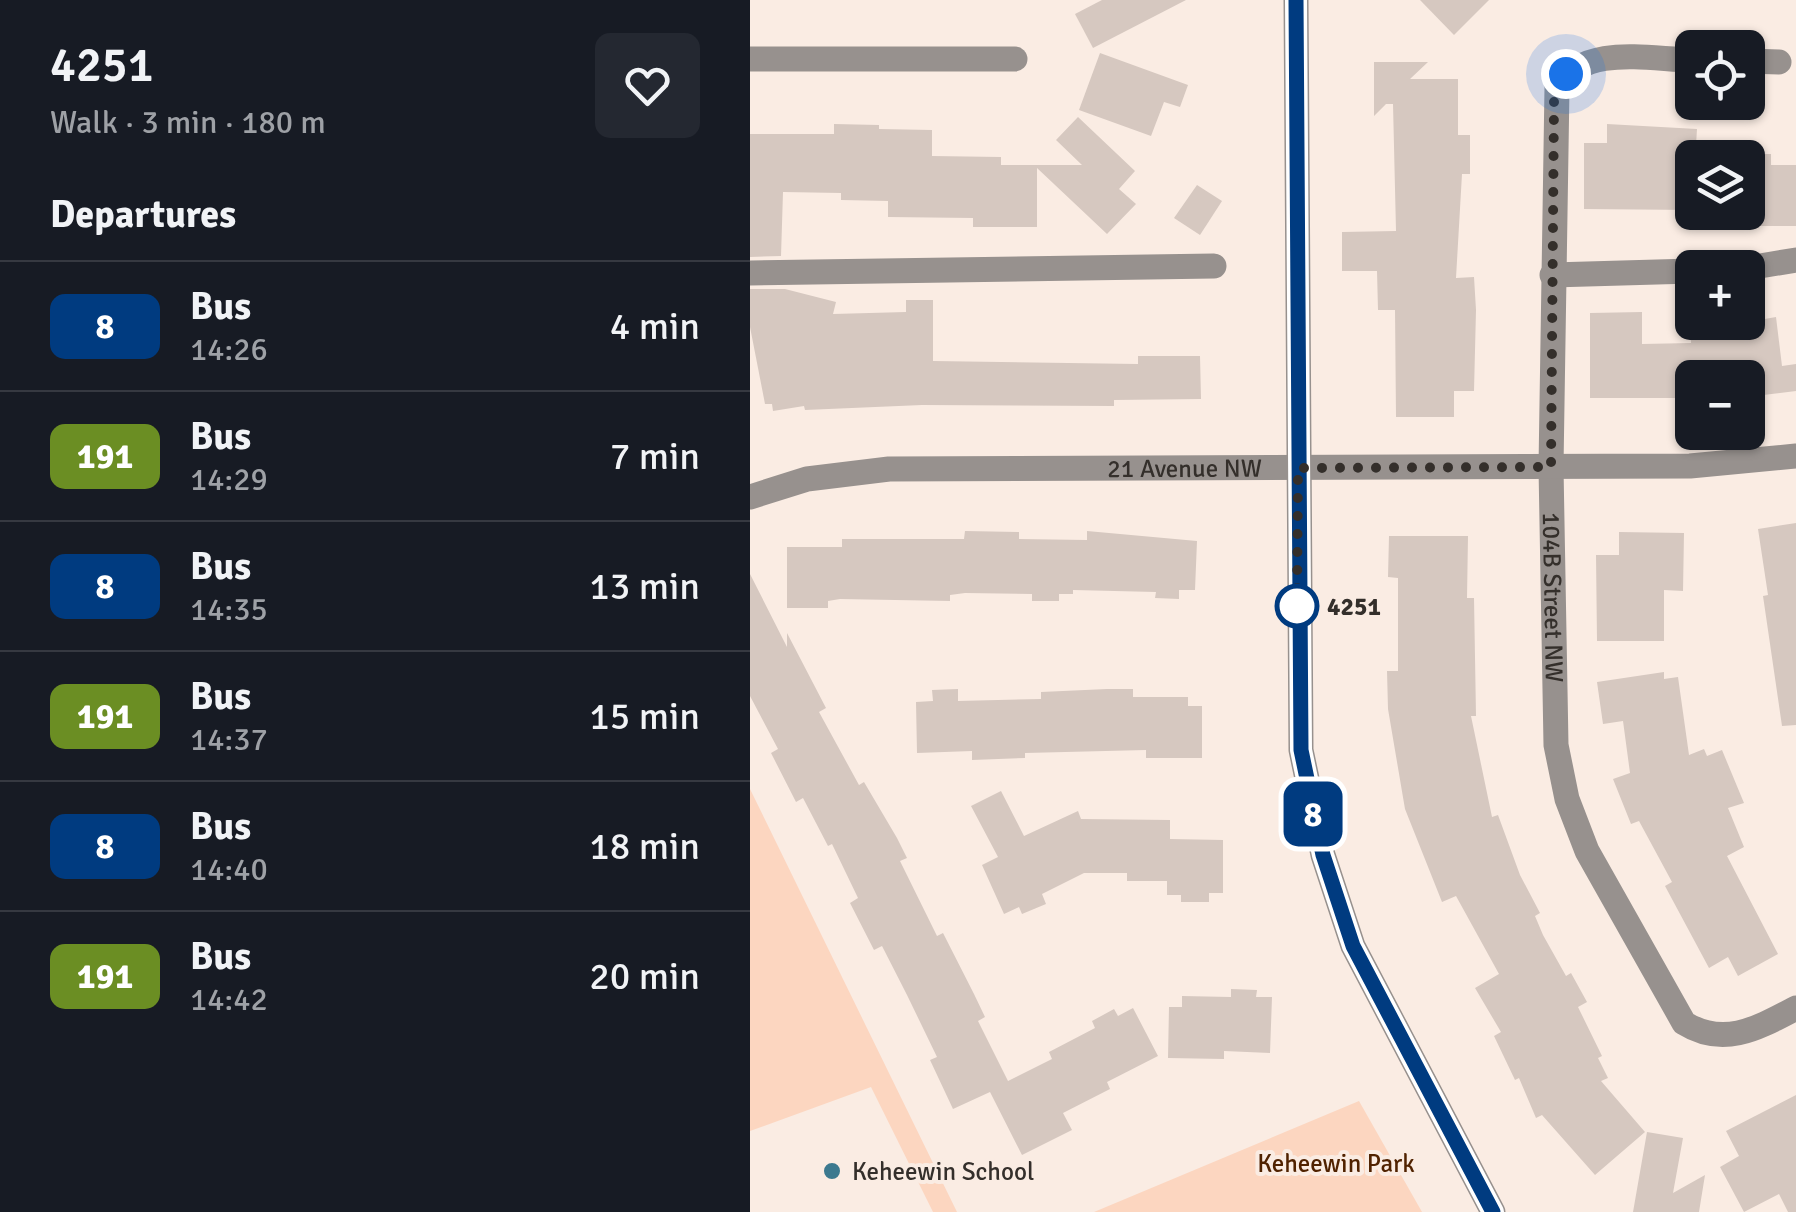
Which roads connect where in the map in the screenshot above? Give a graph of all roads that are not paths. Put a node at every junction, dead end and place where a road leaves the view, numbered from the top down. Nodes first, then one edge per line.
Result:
1 (1296, 0) edge
2 (750, 59) edge
3 (1015, 59) dead end
4 (1675, 60) edge
5 (1765, 62) edge
6 (1780, 62) dead end
7 (1796, 260) edge
8 (1765, 265) edge
9 (1214, 266) dead end
10 (1675, 272) edge
11 (750, 273) edge
12 (1552, 276) junction
13 (1796, 456) edge
14 (1551, 467) junction
15 (1298, 468) junction
16 (752, 488) edge
17 (1796, 1008) edge
18 (1493, 1212) edge

1 - 15 street
2 - 3 street
4 - 12 street, 104B Street NW
5 - 6 street
7 - 8 street
9 - 11 street
10 - 12 street
12 - 14 street, 104B Street NW
13 - 14 street, 21 Avenue NW
14 - 15 street, 21 Avenue NW
14 - 17 street, 104B Street NW
15 - 16 street, 21 Avenue NW
15 - 18 street

